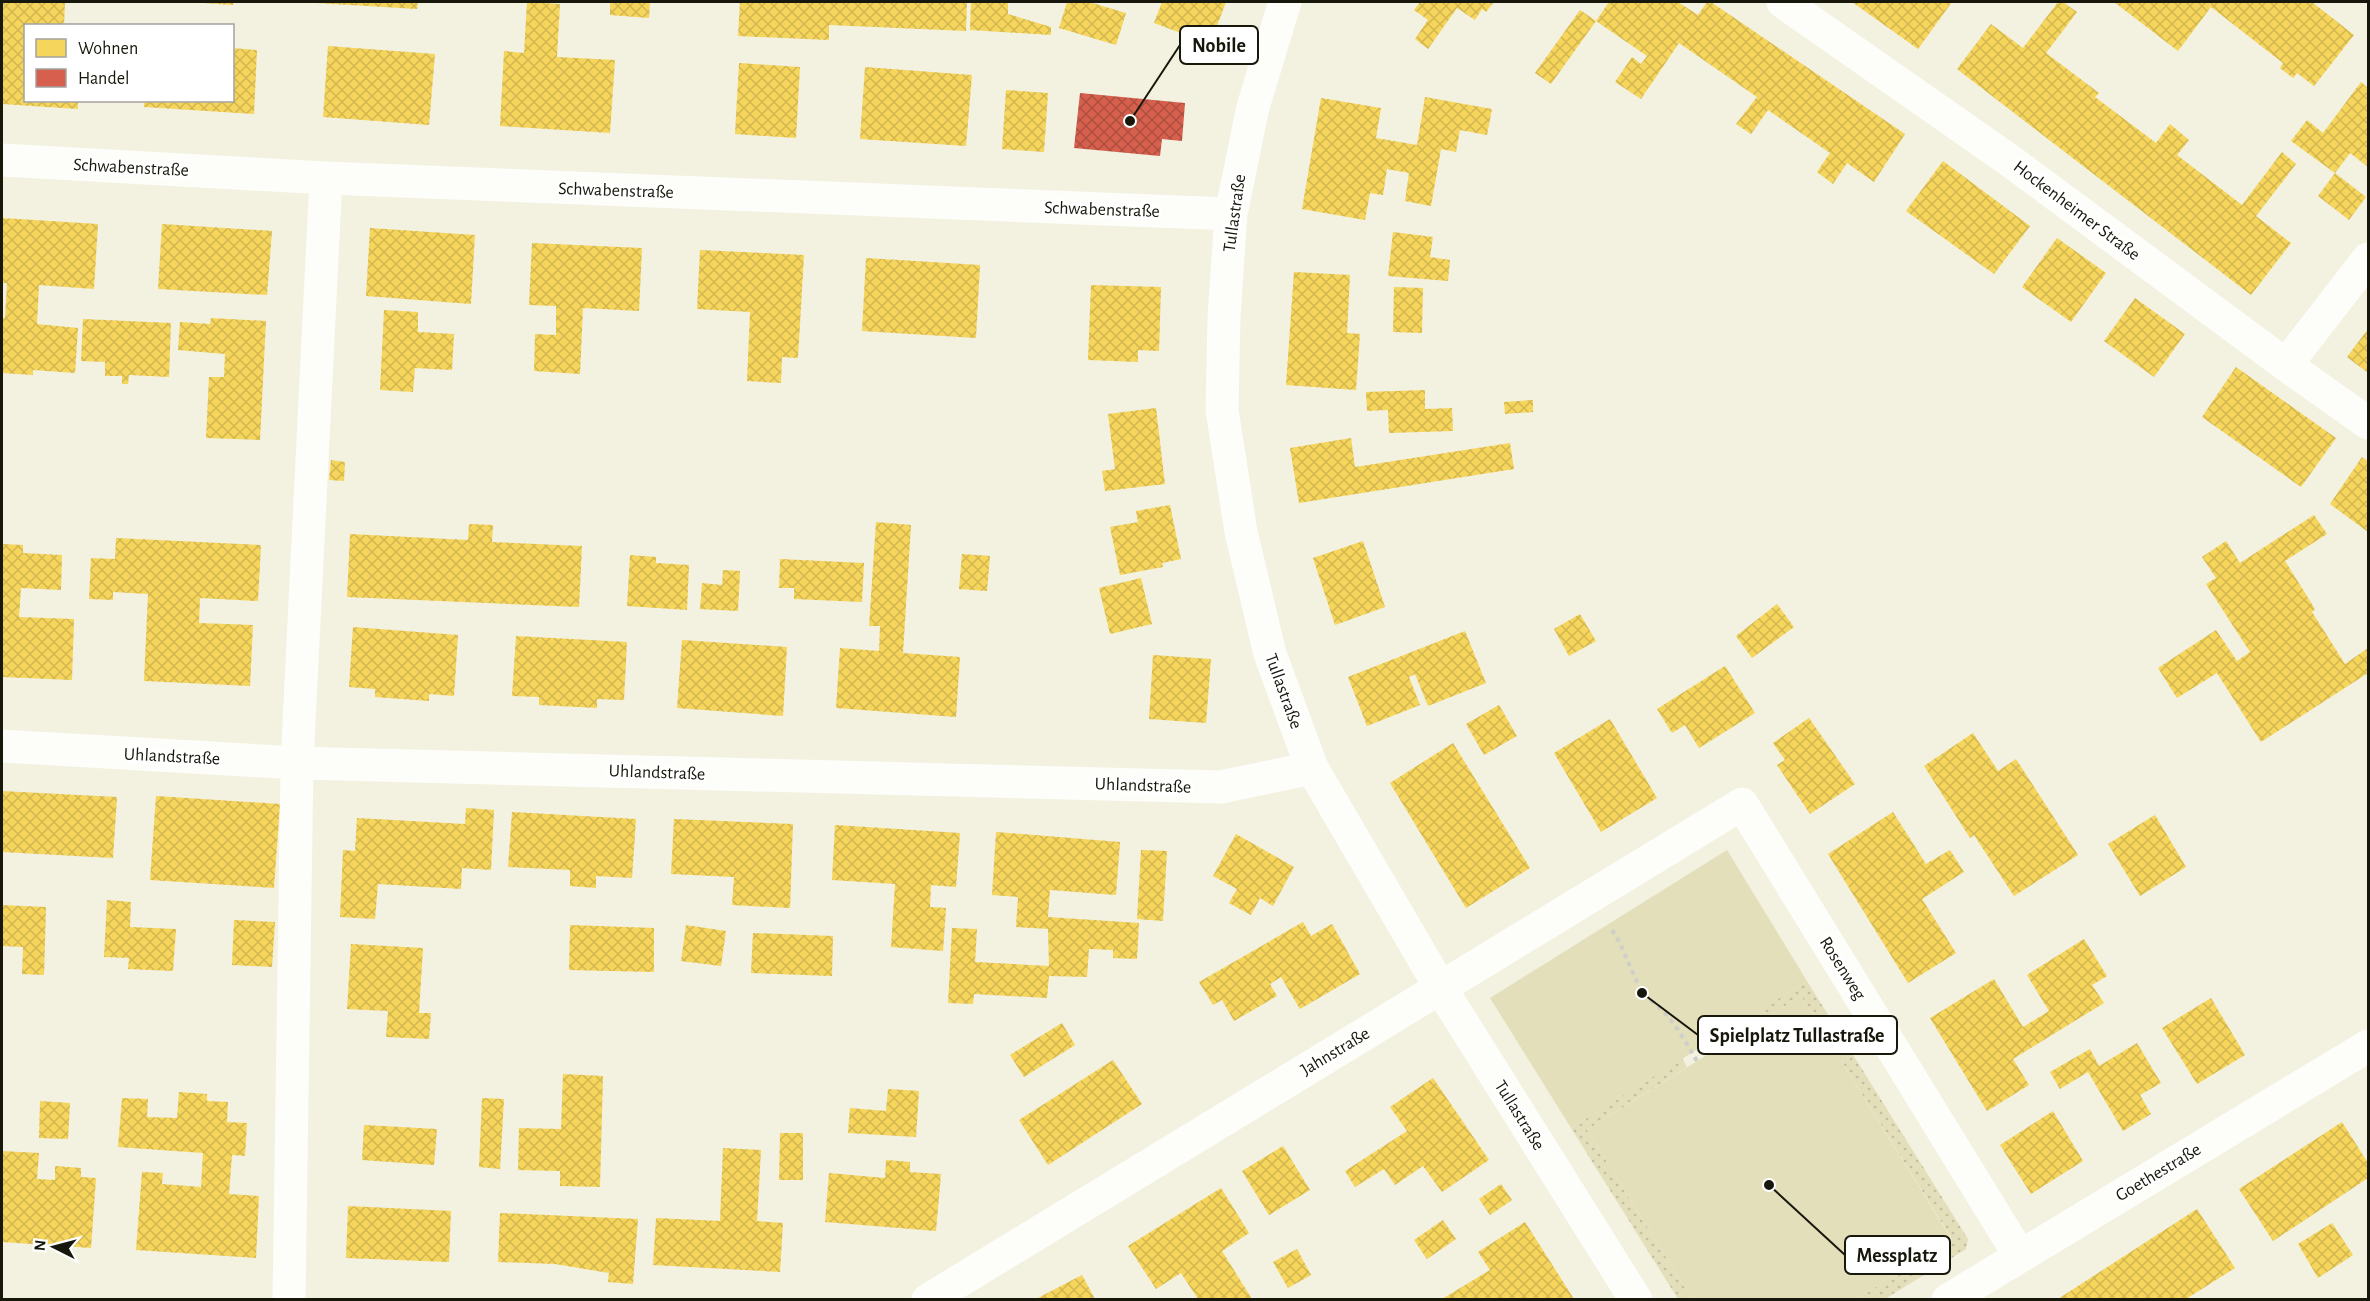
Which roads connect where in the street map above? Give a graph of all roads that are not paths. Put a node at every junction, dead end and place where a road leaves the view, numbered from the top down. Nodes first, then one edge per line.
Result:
1 (1285, 2) edge
2 (1783, 2) edge
3 (2, 160) edge
4 (326, 178) junction
5 (1231, 214) junction
6 (2368, 259) edge
7 (2286, 365) junction
8 (2368, 423) edge
9 (2, 746) edge
10 (297, 763) junction
11 (1312, 768) junction
12 (1742, 804) joint
13 (1440, 987) junction
14 (2368, 1046) edge
15 (2020, 1256) junction
16 (289, 1299) edge
17 (928, 1299) edge
18 (1636, 1299) edge
19 (1948, 1299) edge

1 - 5 street, Tullastraße
2 - 7 street, Hockenheimer Straße
3 - 4 street, Schwabenstraße
4 - 5 street, Schwabenstraße
4 - 10 street
5 - 11 street, Tullastraße
6 - 7 street
7 - 8 street, Hockenheimer Straße
9 - 10 street, Uhlandstraße
10 - 11 street, Uhlandstraße
10 - 16 street
11 - 13 street, Tullastraße
12 - 13 street, Jahnstraße
12 - 15 street, Rosenweg
13 - 17 street, Jahnstraße
13 - 18 street, Tullastraße
14 - 15 street, Goethestraße
15 - 19 street, Goethestraße

